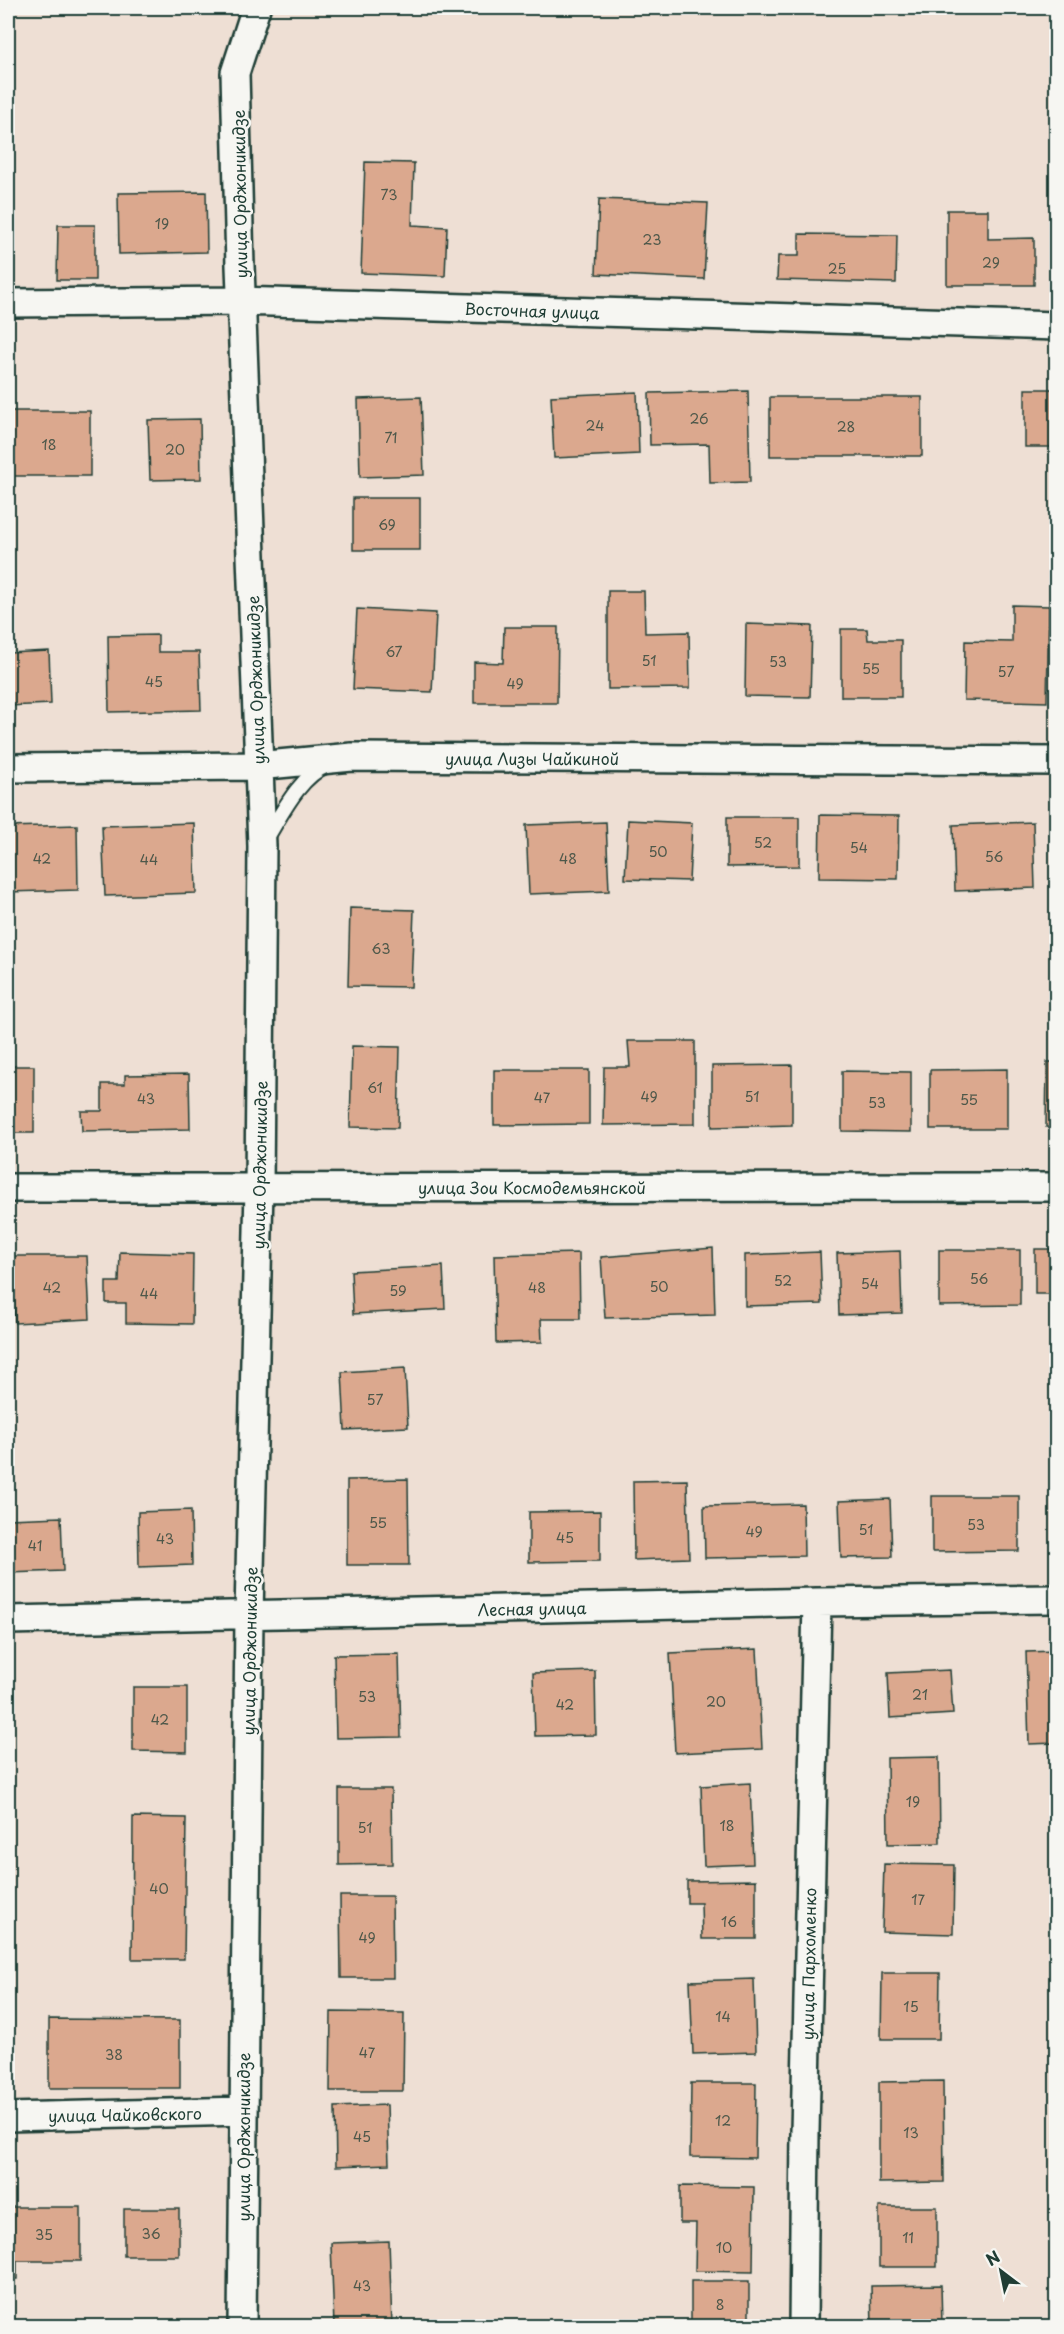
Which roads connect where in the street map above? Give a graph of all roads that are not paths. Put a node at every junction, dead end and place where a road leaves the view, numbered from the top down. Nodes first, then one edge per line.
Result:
1 (256, 8) edge
2 (242, 301) junction
3 (8, 303) edge
4 (1056, 326) edge
5 (351, 757) junction
6 (1056, 761) edge
7 (257, 766) junction
8 (8, 768) edge
9 (262, 846) junction
10 (1056, 1187) edge
11 (8, 1188) edge
12 (259, 1188) junction
13 (1056, 1599) edge
14 (817, 1602) junction
15 (249, 1614) junction
16 (8, 1620) edge
17 (243, 2111) junction
18 (8, 2117) edge
19 (242, 2326) edge
20 (803, 2326) edge

1 - 2 street, улица Орджоникидзе
2 - 3 street, Восточная улица
2 - 4 street, Восточная улица
2 - 7 street, улица Орджоникидзе
5 - 6 street, улица Лизы Чайкиной
5 - 7 street, улица Лизы Чайкиной
5 - 9 lane
7 - 8 street, улица Лизы Чайкиной
7 - 9 street, улица Орджоникидзе
9 - 12 street, улица Орджоникидзе
10 - 12 street, улица Зои Космодемьянской
11 - 12 street, улица Зои Космодемьянской
12 - 15 street, улица Орджоникидзе
13 - 14 street, Лесная улица
14 - 15 street, Лесная улица
14 - 20 street, улица Пархоменко
15 - 16 street, Лесная улица
15 - 17 street, улица Орджоникидзе
17 - 18 street, улица Чайковского
17 - 19 street, улица Орджоникидзе

